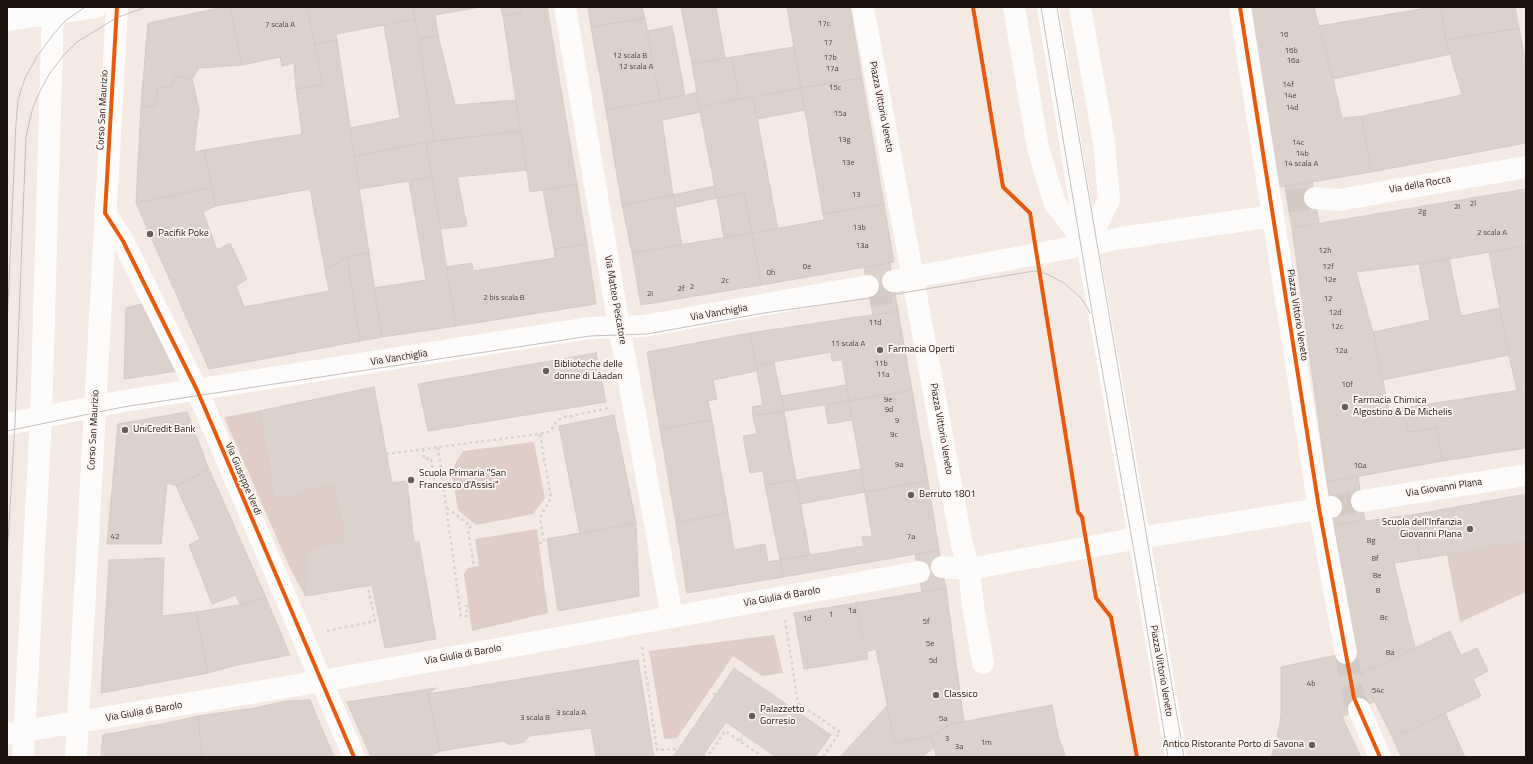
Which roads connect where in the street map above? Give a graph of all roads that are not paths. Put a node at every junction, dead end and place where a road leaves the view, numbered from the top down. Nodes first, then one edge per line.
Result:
1 (96, 7) edge
2 (117, 7) edge
3 (565, 7) edge
4 (862, 7) edge
5 (1014, 7) edge
6 (1048, 7) edge
7 (1080, 7) edge
8 (1240, 7) edge
9 (53, 11) edge
10 (7, 20) edge
11 (1526, 167) edge
12 (1315, 198) tunnel mouth
13 (1280, 209) junction
14 (106, 213) junction
15 (1087, 244) junction
16 (904, 285) junction
17 (868, 291) tunnel mouth
18 (619, 326) junction
19 (197, 390) junction
20 (95, 407) junction
21 (42, 419) junction
22 (7, 424) edge
23 (1526, 475) edge
24 (1362, 501) tunnel mouth
25 (1325, 508) junction
26 (1139, 538) junction
27 (942, 568) dead end
28 (969, 569) junction
29 (919, 572) dead end
30 (672, 617) junction
31 (1346, 653) tunnel mouth
32 (983, 663) dead end
33 (322, 681) junction
34 (1359, 710) tunnel mouth
35 (77, 722) junction
36 (16, 733) edge
37 (23, 757) edge
38 (76, 757) edge
39 (354, 757) edge
40 (1176, 757) edge
41 (1380, 757) edge

1 - 9 street
2 - 14 street, Corso San Maurizio
3 - 18 street, Via Matteo Pescatore
4 - 16 street, Piazza Vittorio Veneto
5 - 15 street, Piazza Vittorio Veneto
6 - 15 street, Piazza Vittorio Veneto
7 - 15 street
8 - 13 street, Piazza Vittorio Veneto
9 - 10 street
9 - 21 street
11 - 12 street, Via della Rocca
13 - 15 street
13 - 25 street, Piazza Vittorio Veneto
14 - 19 street, Via Giuseppe Verdi
14 - 20 street, Corso San Maurizio
15 - 16 street
15 - 26 street, Piazza Vittorio Veneto
16 - 28 street, Piazza Vittorio Veneto
17 - 18 street, Via Vanchiglia
18 - 19 street, Via Vanchiglia
18 - 30 street, Via Matteo Pescatore
19 - 20 street, Via Vanchiglia
19 - 33 street, Via Giuseppe Verdi
20 - 21 street, Via Vanchiglia
20 - 35 street, Corso San Maurizio
21 - 22 street, Via Vanchiglia
21 - 36 street
23 - 24 street, Via Giovanni Plana
25 - 26 street
25 - 31 street, Piazza Vittorio Veneto
26 - 28 street
26 - 40 street, Piazza Vittorio Veneto
27 - 28 street
28 - 32 street, Piazza Vittorio Veneto
29 - 30 street, Via Giulia di Barolo
30 - 33 street, Via Giulia di Barolo
33 - 35 street, Via Giulia di Barolo
33 - 39 street, Via Giuseppe Verdi
34 - 41 street
35 - 36 street, Via Giulia di Barolo
35 - 38 street, Corso San Maurizio
36 - 37 street

